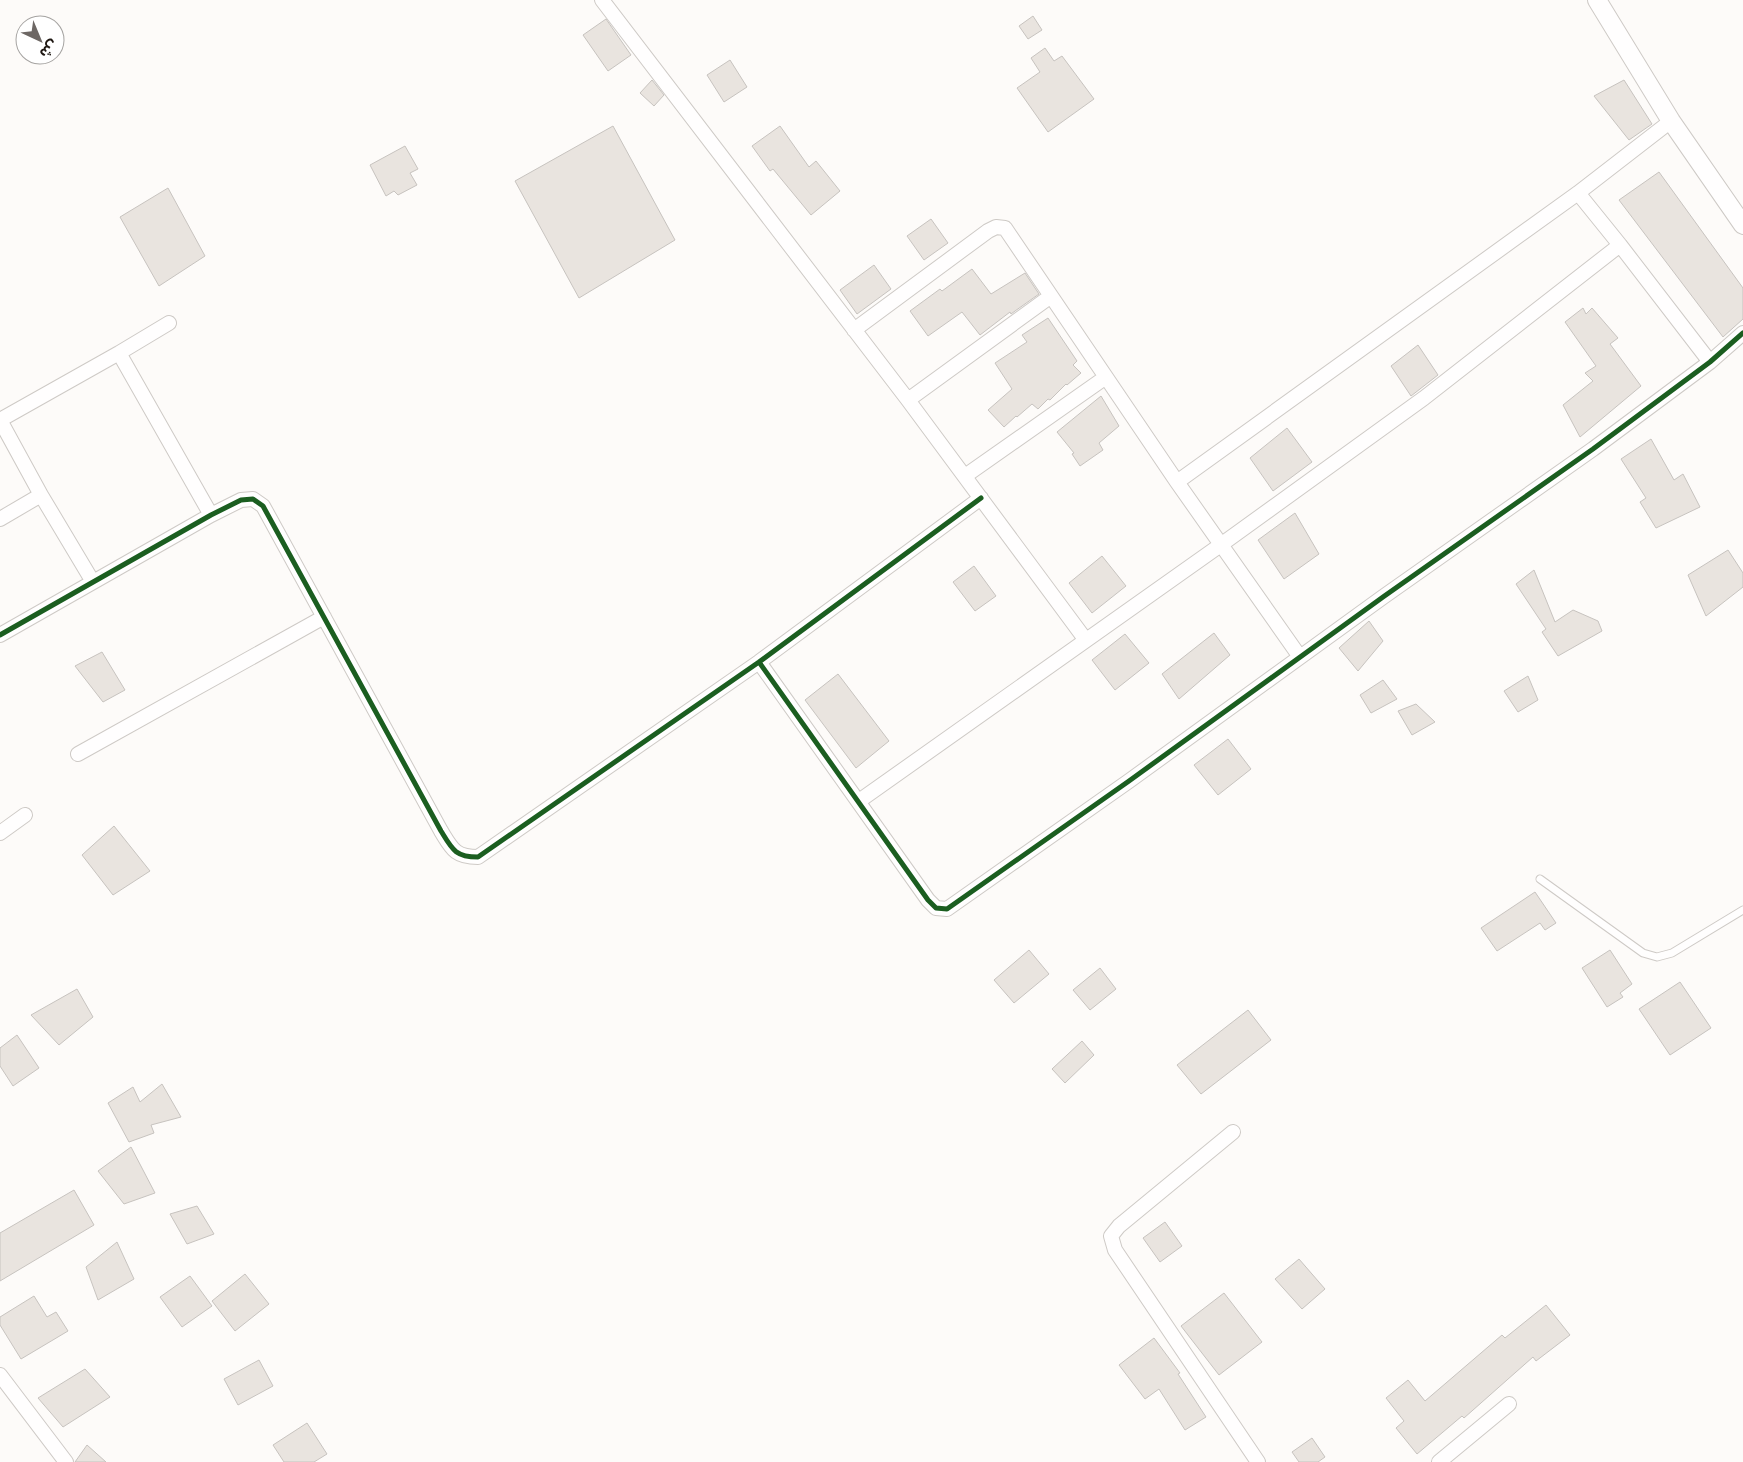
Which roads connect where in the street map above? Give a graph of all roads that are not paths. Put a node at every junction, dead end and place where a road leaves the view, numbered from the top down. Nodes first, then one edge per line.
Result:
1 (602, 0) edge
2 (1597, 0) edge
3 (1671, 122) junction
4 (1578, 193) junction
5 (1743, 225) edge
6 (1620, 245) junction
7 (1051, 296) junction
8 (169, 323) dead end
9 (854, 330) junction
10 (1743, 333) edge
11 (119, 353) junction
12 (1710, 362) junction
13 (1106, 377) junction
14 (908, 400) junction
15 (0, 420) edge
16 (965, 476) junction
17 (1178, 482) junction
18 (41, 495) junction
19 (981, 498) junction
20 (211, 515) junction
21 (0, 519) edge
22 (1222, 544) junction
23 (93, 582) junction
24 (324, 617) junction
25 (0, 635) edge
26 (1085, 639) junction
27 (1300, 657) junction
28 (759, 662) junction
29 (78, 754) dead end
30 (859, 801) junction
31 (25, 815) dead end
32 (0, 833) edge
33 (1540, 879) dead end
34 (1743, 910) edge
35 (1233, 1132) dead end
36 (0, 1375) edge
37 (1508, 1404) dead end
38 (66, 1462) edge
39 (1258, 1462) edge
40 (1439, 1462) edge

1 - 9 street
2 - 3 street
3 - 4 street
3 - 5 street
4 - 6 street
4 - 17 street
6 - 12 street
6 - 22 street
7 - 9 street
7 - 13 street
7 - 14 street
8 - 11 street
9 - 14 street
10 - 12 street
11 - 15 street
11 - 20 street
12 - 27 street
13 - 16 street
13 - 17 street
14 - 16 street
15 - 18 street
16 - 19 street
17 - 22 street
18 - 21 street
18 - 23 street
19 - 26 street
19 - 28 street
20 - 23 street
20 - 24 street
22 - 26 street
22 - 27 street
23 - 25 street
24 - 28 street
24 - 29 street
26 - 30 street
27 - 30 street
28 - 30 street
31 - 32 street
33 - 34 lane
35 - 39 street
36 - 38 street
37 - 40 street

